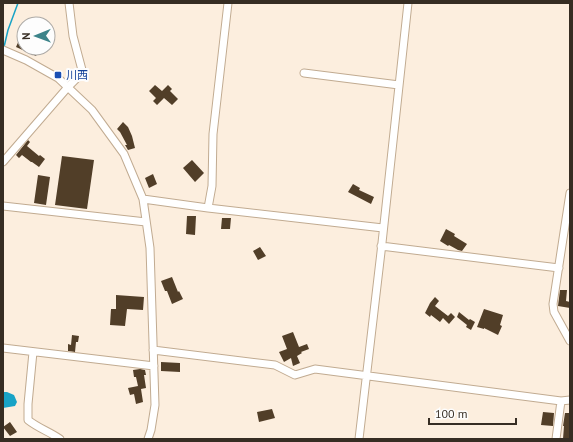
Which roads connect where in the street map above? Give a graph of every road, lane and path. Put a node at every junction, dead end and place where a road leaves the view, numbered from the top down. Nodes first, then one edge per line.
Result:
1 (69, 3) edge
2 (228, 3) edge
3 (408, 3) edge
4 (5, 50) edge
5 (304, 73) dead end
6 (399, 85) junction
7 (68, 87) junction
8 (3, 162) edge
9 (570, 193) edge
10 (143, 199) junction
11 (3, 206) edge
12 (208, 208) junction
13 (146, 222) junction
14 (384, 228) junction
15 (381, 246) junction
16 (559, 268) junction
17 (570, 341) edge
18 (3, 348) edge
19 (153, 350) junction
20 (33, 352) junction
21 (154, 366) junction
22 (366, 376) junction
23 (570, 400) edge
24 (561, 401) junction
25 (60, 439) edge
26 (148, 439) edge
27 (359, 439) edge
28 (556, 439) edge

1 - 7 street
2 - 12 street
3 - 6 street
4 - 7 street
5 - 6 street
6 - 14 street
7 - 8 street
7 - 10 street
9 - 16 street
10 - 12 street
10 - 13 street
11 - 13 street
12 - 14 street
13 - 19 street
14 - 15 street
15 - 16 street
15 - 22 street
16 - 17 street
18 - 20 street
19 - 21 street
19 - 22 street
20 - 21 street
20 - 25 street
21 - 26 street
22 - 24 street
22 - 27 street
23 - 24 street
24 - 28 street

